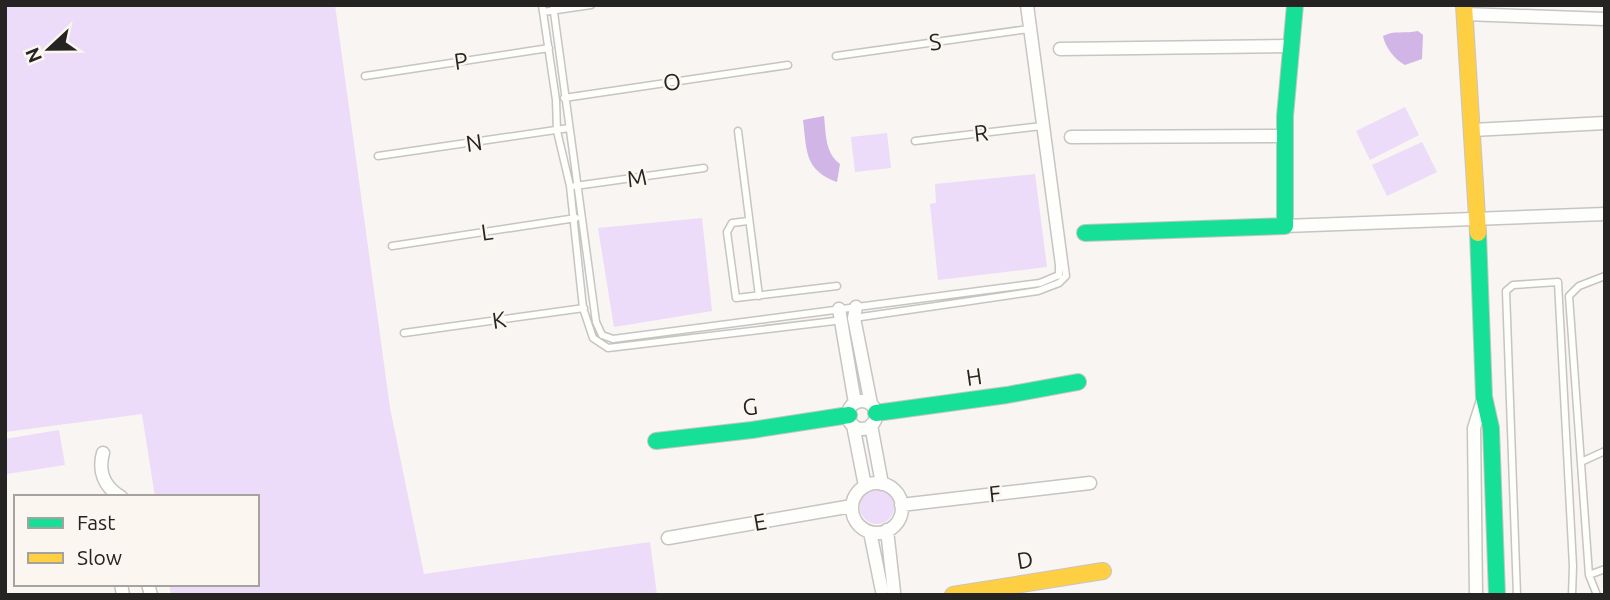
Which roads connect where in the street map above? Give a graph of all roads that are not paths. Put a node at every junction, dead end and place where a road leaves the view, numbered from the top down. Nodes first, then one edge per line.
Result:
1 (591, 5) edge
2 (1024, 5) edge
3 (1030, 5) edge
4 (1295, 5) edge
5 (554, 8) edge
6 (542, 9) edge
7 (1464, 10) edge
8 (1605, 19) edge
9 (1030, 29) junction
10 (1289, 46) junction
11 (558, 47) junction
12 (548, 48) junction
13 (1060, 49) dead end
14 (836, 56) dead end
15 (788, 65) dead end
16 (365, 76) dead end
17 (565, 98) junction
18 (556, 100) junction
19 (1605, 123) edge
20 (1043, 126) junction
21 (569, 128) junction
22 (1472, 130) junction
23 (557, 131) junction
24 (738, 131) dead end
25 (1283, 136) junction
26 (1071, 137) dead end
27 (915, 141) dead end
28 (378, 156) dead end
29 (704, 168) dead end
30 (570, 186) junction
31 (578, 187) junction
32 (1605, 214) edge
33 (582, 216) junction
34 (573, 219) junction
35 (1477, 220) junction
36 (748, 221) junction
37 (1285, 226) junction
38 (1085, 233) dead end
39 (392, 246) dead end
40 (1605, 276) edge
41 (837, 286) dead end
42 (760, 296) junction
43 (593, 306) junction
44 (583, 308) junction
45 (847, 314) junction
46 (404, 333) dead end
47 (1079, 382) dead end
48 (1484, 397) junction
49 (852, 414) junction
50 (873, 414) junction
51 (656, 441) dead end
52 (1605, 451) edge
53 (103, 453) dead end
54 (1581, 462) junction
55 (1090, 483) dead end
56 (882, 484) junction
57 (865, 486) junction
58 (118, 495) edge
59 (901, 505) junction
60 (852, 506) junction
61 (887, 530) junction
62 (870, 532) junction
63 (668, 538) dead end
64 (1605, 569) edge
65 (1103, 571) dead end
66 (1589, 575) junction
67 (888, 593) edge
68 (953, 595) edge
69 (1476, 595) edge
70 (1497, 595) edge
71 (1517, 595) edge
72 (1572, 595) edge
73 (1597, 595) edge

1 - 5 lane
2 - 9 lane
3 - 9 lane
4 - 10 street
5 - 6 lane
5 - 11 lane
6 - 12 lane
7 - 8 street
7 - 22 street
9 - 14 lane, S
9 - 20 lane
10 - 13 street
10 - 25 street
11 - 12 lane, P
11 - 17 lane
12 - 16 lane, P
12 - 18 lane
15 - 17 lane, O
17 - 18 lane, O
17 - 21 lane
18 - 23 lane
19 - 22 street
20 - 27 lane, R
20 - 45 lane
20 - 45 lane
21 - 23 lane, N
21 - 31 lane
22 - 35 street
23 - 28 lane, N
23 - 30 lane
24 - 36 lane
25 - 26 street
25 - 37 street
29 - 31 lane, M
30 - 31 lane, M
30 - 34 lane
31 - 33 lane
32 - 35 street
33 - 34 lane, L
33 - 43 lane
34 - 39 lane, L
34 - 44 lane
35 - 37 street
35 - 48 street
36 - 42 lane
36 - 42 lane
37 - 38 street
40 - 54 lane
41 - 42 lane
43 - 44 lane, K
43 - 45 lane
44 - 45 lane
44 - 46 lane, K
45 - 49 street
45 - 50 street
47 - 50 street, H
48 - 69 street
48 - 70 street
49 - 50 street
49 - 50 street
49 - 51 street, G
49 - 57 street
50 - 56 street
52 - 54 lane
53 - 58 street
54 - 66 lane
55 - 59 street, F
56 - 57 street
56 - 59 street
57 - 60 street
59 - 61 street
60 - 62 street
60 - 63 street, E
61 - 62 street
61 - 67 street
62 - 67 street
64 - 66 lane
65 - 68 street, D
66 - 73 lane
71 - 72 lane

